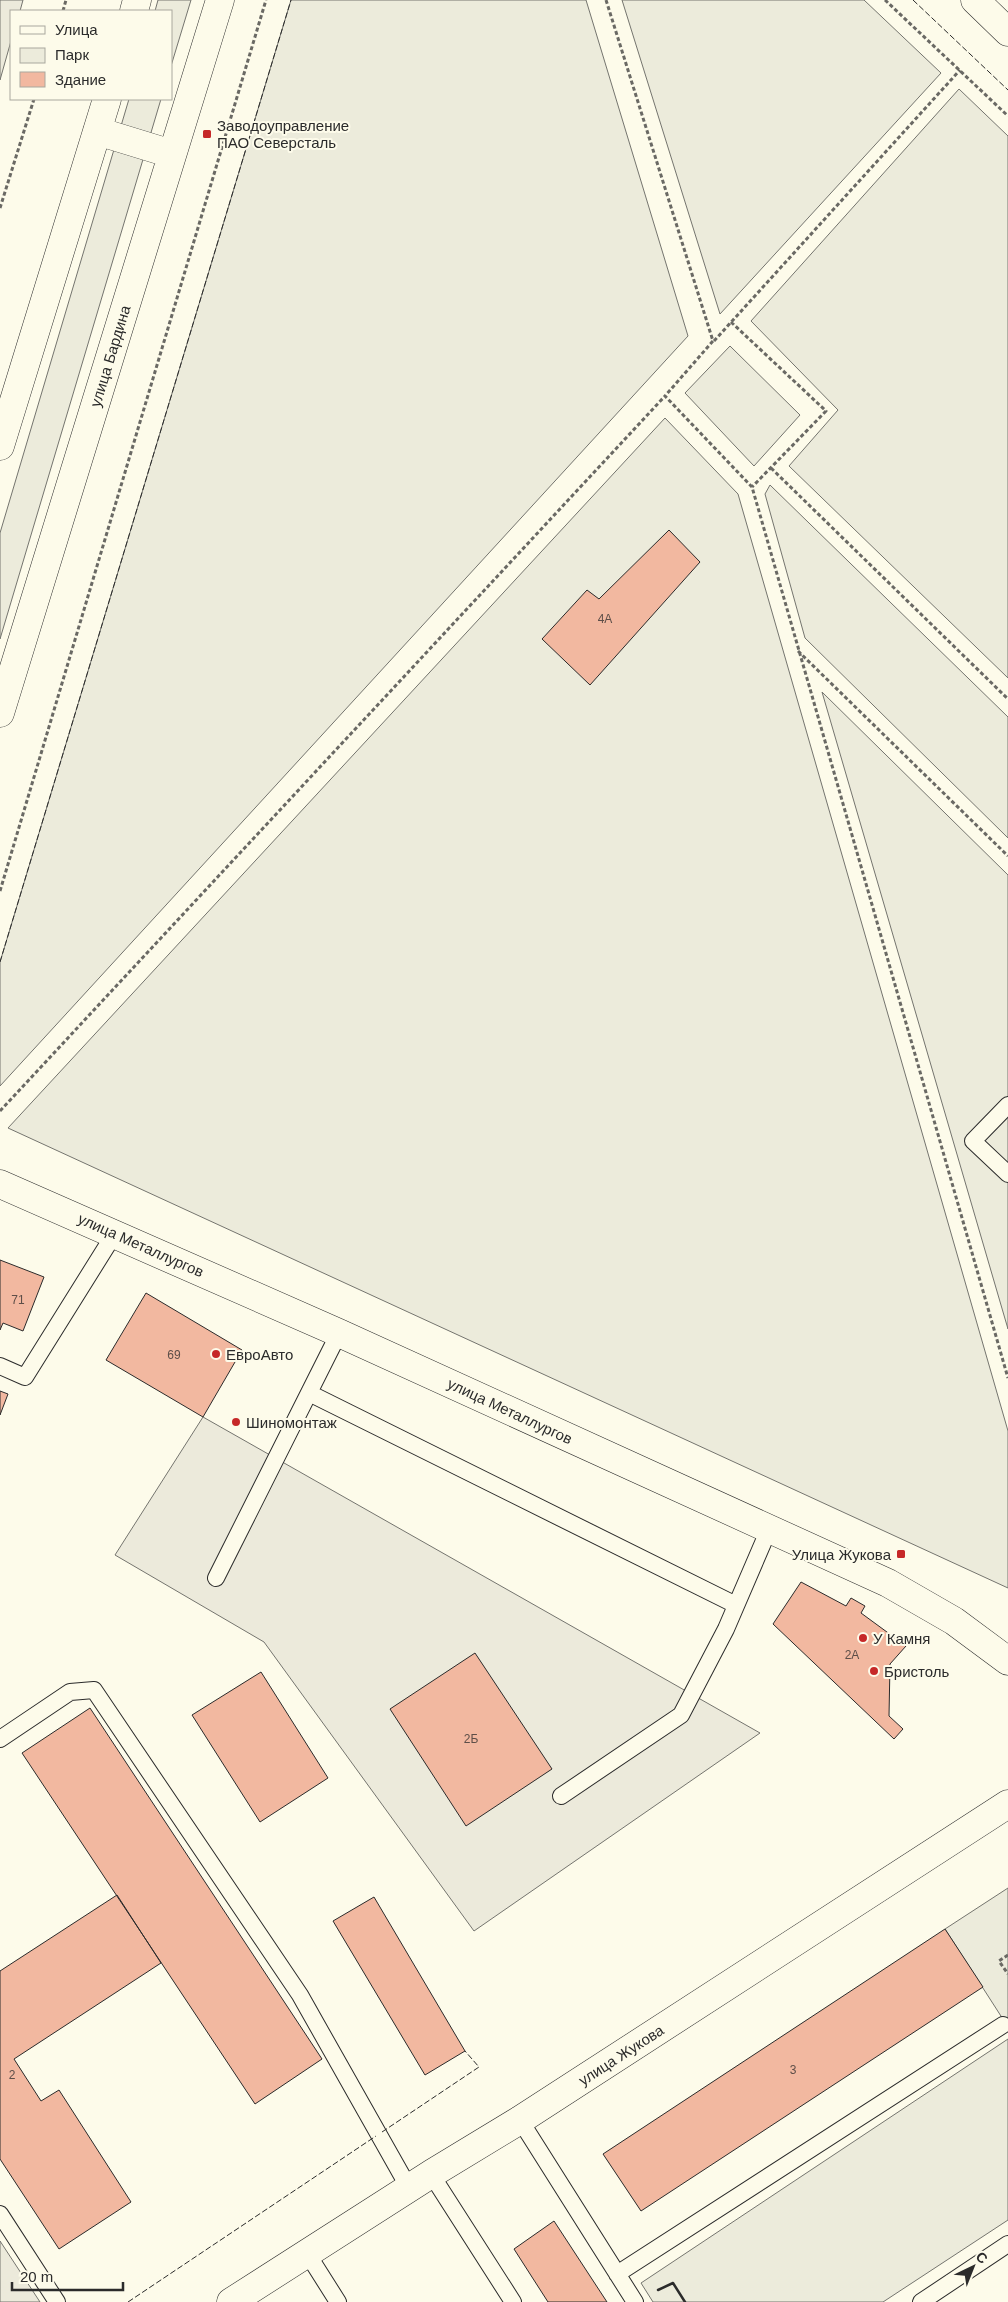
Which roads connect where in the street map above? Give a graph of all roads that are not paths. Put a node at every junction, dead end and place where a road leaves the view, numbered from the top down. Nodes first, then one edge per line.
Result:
1 (220, 0) edge
2 (975, 0) edge
3 (1008, 32) edge
4 (107, 100) edge
5 (97, 131) junction
6 (172, 154) junction
7 (0, 446) edge
8 (0, 713) edge
9 (1008, 1104) edge
10 (1008, 1174) edge
11 (0, 1184) edge
12 (115, 1233) junction
13 (339, 1332) junction
14 (0, 1366) edge
15 (309, 1393) junction
16 (769, 1528) junction
17 (216, 1578) dead end
18 (736, 1605) junction
19 (1008, 1660) edge
20 (0, 1740) edge
21 (561, 1796) dead end
22 (1008, 1804) edge
23 (1002, 2026) dead end
24 (520, 2120) junction
25 (420, 2181) junction
26 (0, 2214) edge
27 (1008, 2244) edge
28 (308, 2253) junction
29 (618, 2274) junction
30 (57, 2302) edge
31 (231, 2302) edge
32 (338, 2302) edge
33 (513, 2302) edge
34 (635, 2302) edge
35 (921, 2302) edge

1 - 6 street, улица Бардина
2 - 3 street
4 - 5 street
5 - 6 street
5 - 7 street
6 - 8 street, улица Бардина
9 - 10 lane
11 - 12 street, улица Металлургов
12 - 13 street, улица Металлургов
12 - 14 lane
13 - 15 lane
13 - 16 street, улица Металлургов
15 - 17 lane
15 - 18 lane
16 - 18 lane
16 - 19 street, улица Металлургов
18 - 21 lane
20 - 25 lane
22 - 24 street, улица Жукова
23 - 29 lane
24 - 25 street, улица Жукова
24 - 29 lane
25 - 28 street, улица Жукова
25 - 33 lane
26 - 30 lane
27 - 35 lane
28 - 31 street, улица Жукова
28 - 32 lane
29 - 34 lane

